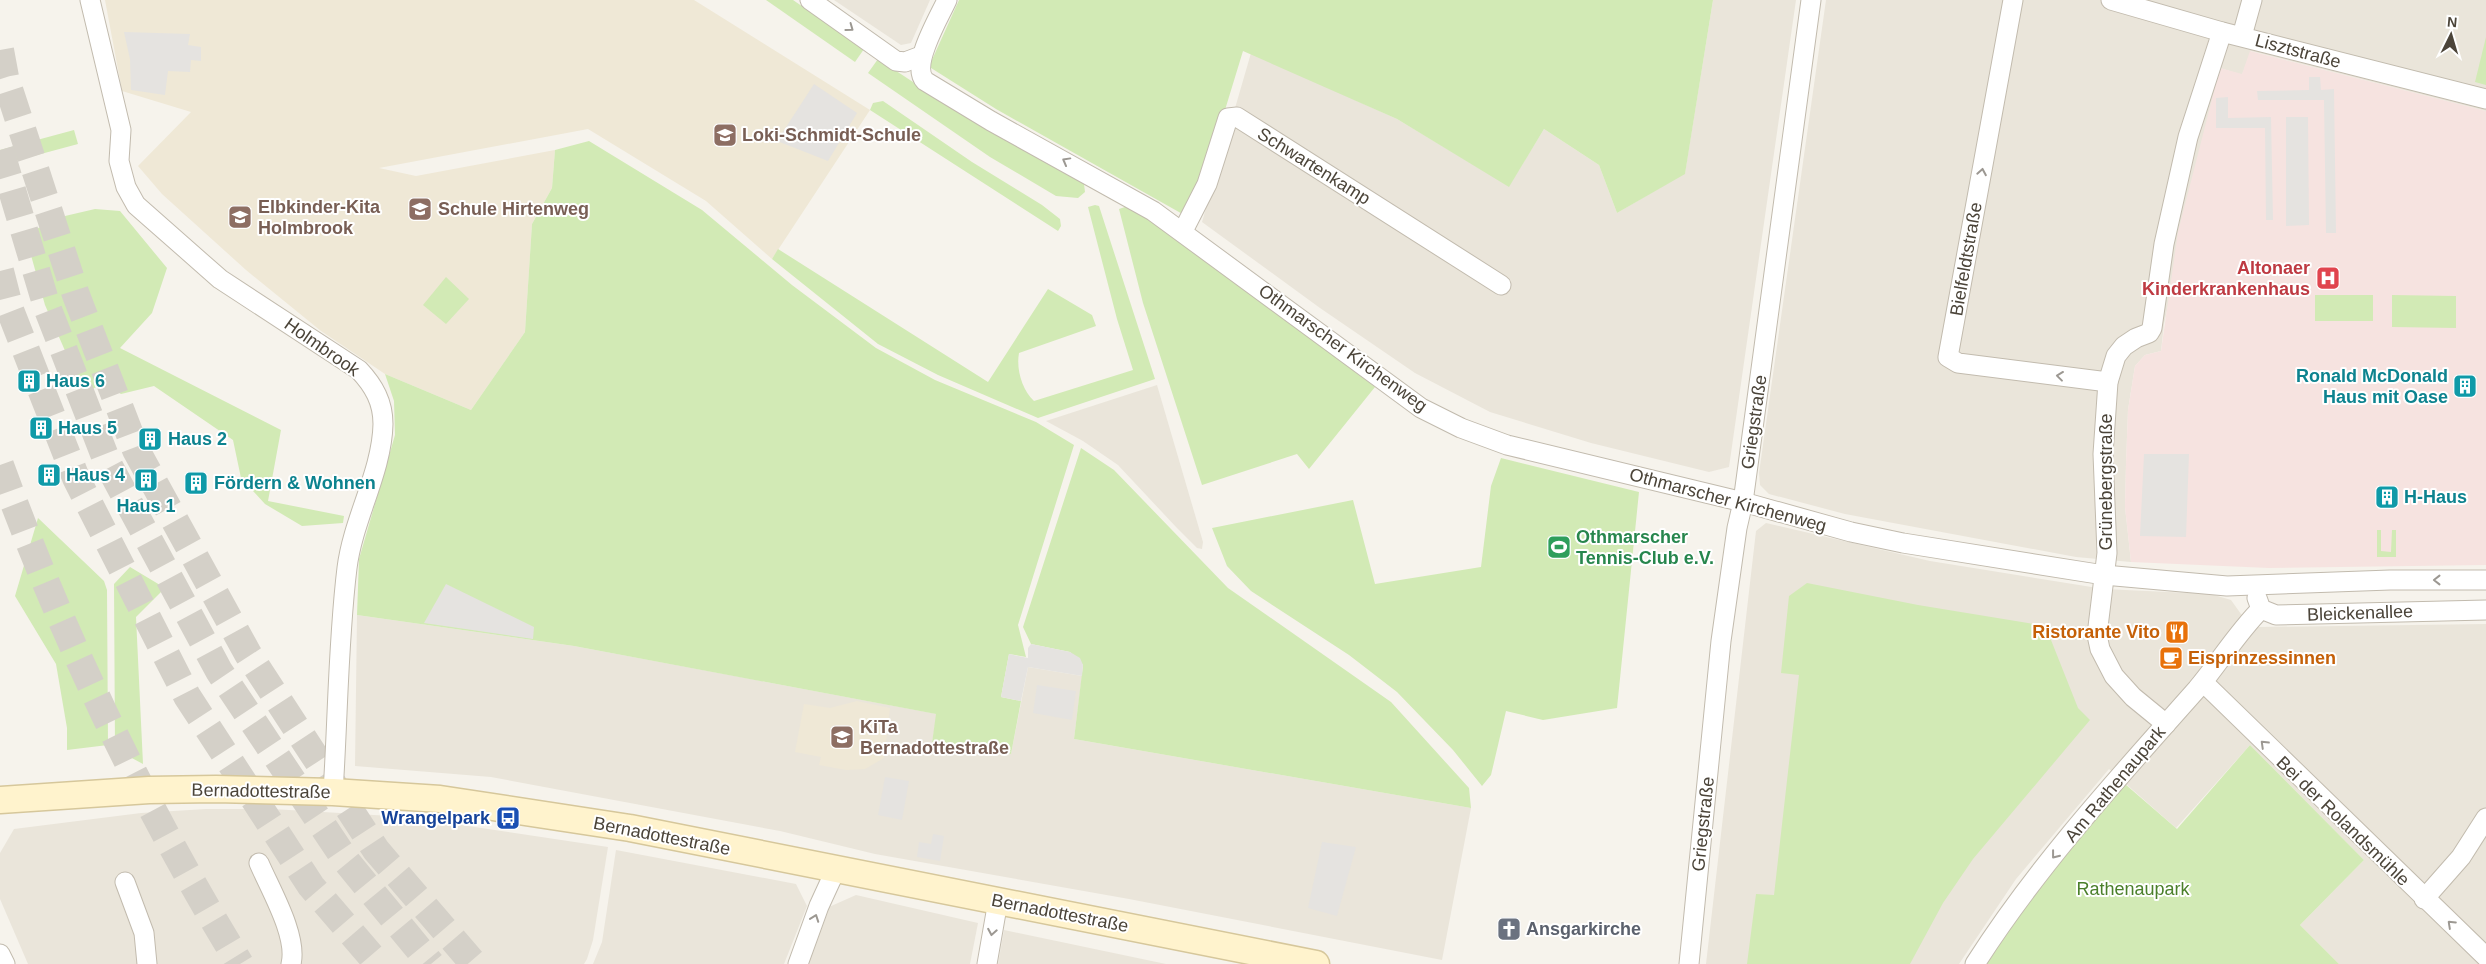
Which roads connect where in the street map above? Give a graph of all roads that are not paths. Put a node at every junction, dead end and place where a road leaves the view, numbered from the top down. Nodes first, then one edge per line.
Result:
1 (90, 0) edge
2 (810, 0) edge
3 (947, 0) edge
4 (1811, 0) edge
5 (2013, 0) edge
6 (2111, 0) edge
7 (2252, 0) edge
8 (2222, 32) junction
9 (2242, 36) junction
10 (921, 56) junction
11 (2486, 99) edge
12 (1183, 231) junction
13 (1501, 285) dead end
14 (2108, 382) junction
15 (1743, 502) junction
16 (2104, 575) junction
17 (2486, 580) edge
18 (2256, 585) junction
19 (2261, 609) junction
20 (2486, 610) edge
21 (2202, 682) junction
22 (2166, 724) junction
23 (333, 792) junction
24 (0, 800) edge
25 (2486, 818) edge
26 (259, 863) dead end
27 (836, 869) junction
28 (125, 882) dead end
29 (2424, 899) junction
30 (998, 901) junction
31 (0, 954) edge
32 (2486, 957) edge
33 (4, 964) edge
34 (147, 964) edge
35 (291, 964) edge
36 (798, 964) edge
37 (987, 964) edge
38 (1316, 964) edge
39 (1689, 964) edge
40 (1975, 964) edge

1 - 23 street, Holmbrook
2 -> 10 street
3 - 10 street
4 - 15 street, Griegstraße
14 -> 5 street, Bielfeldtstraße
6 - 8 street, Lisztstraße
7 - 9 street
8 - 9 street, Lisztstraße
8 - 14 street, Grünebergstraße
9 - 11 street, Lisztstraße
12 -> 10 street, Othmarscher Kirchenweg
12 - 13 street, Schwartenkamp
12 - 15 street, Othmarscher Kirchenweg
14 - 16 street, Grünebergstraße
15 - 16 street, Othmarscher Kirchenweg
15 - 39 street, Griegstraße
16 - 18 street, Bleickenallee
16 - 22 street, Grünebergstraße
17 -> 18 street, Bleickenallee
18 - 19 street
19 - 20 street, Bleickenallee
19 - 21 street, Am Rathenaupark
21 - 22 street, Am Rathenaupark
29 -> 21 street, Bei der Rolandsmühle
22 -> 40 street, Am Rathenaupark
23 - 24 street, Bernadottestraße
23 - 27 street, Bernadottestraße
25 - 29 street
26 - 35 street
27 - 30 street, Bernadottestraße
36 -> 27 street
28 - 34 street
32 -> 29 street, Bei der Rolandsmühle
30 -> 37 street
30 - 38 street, Bernadottestraße
31 - 33 street

